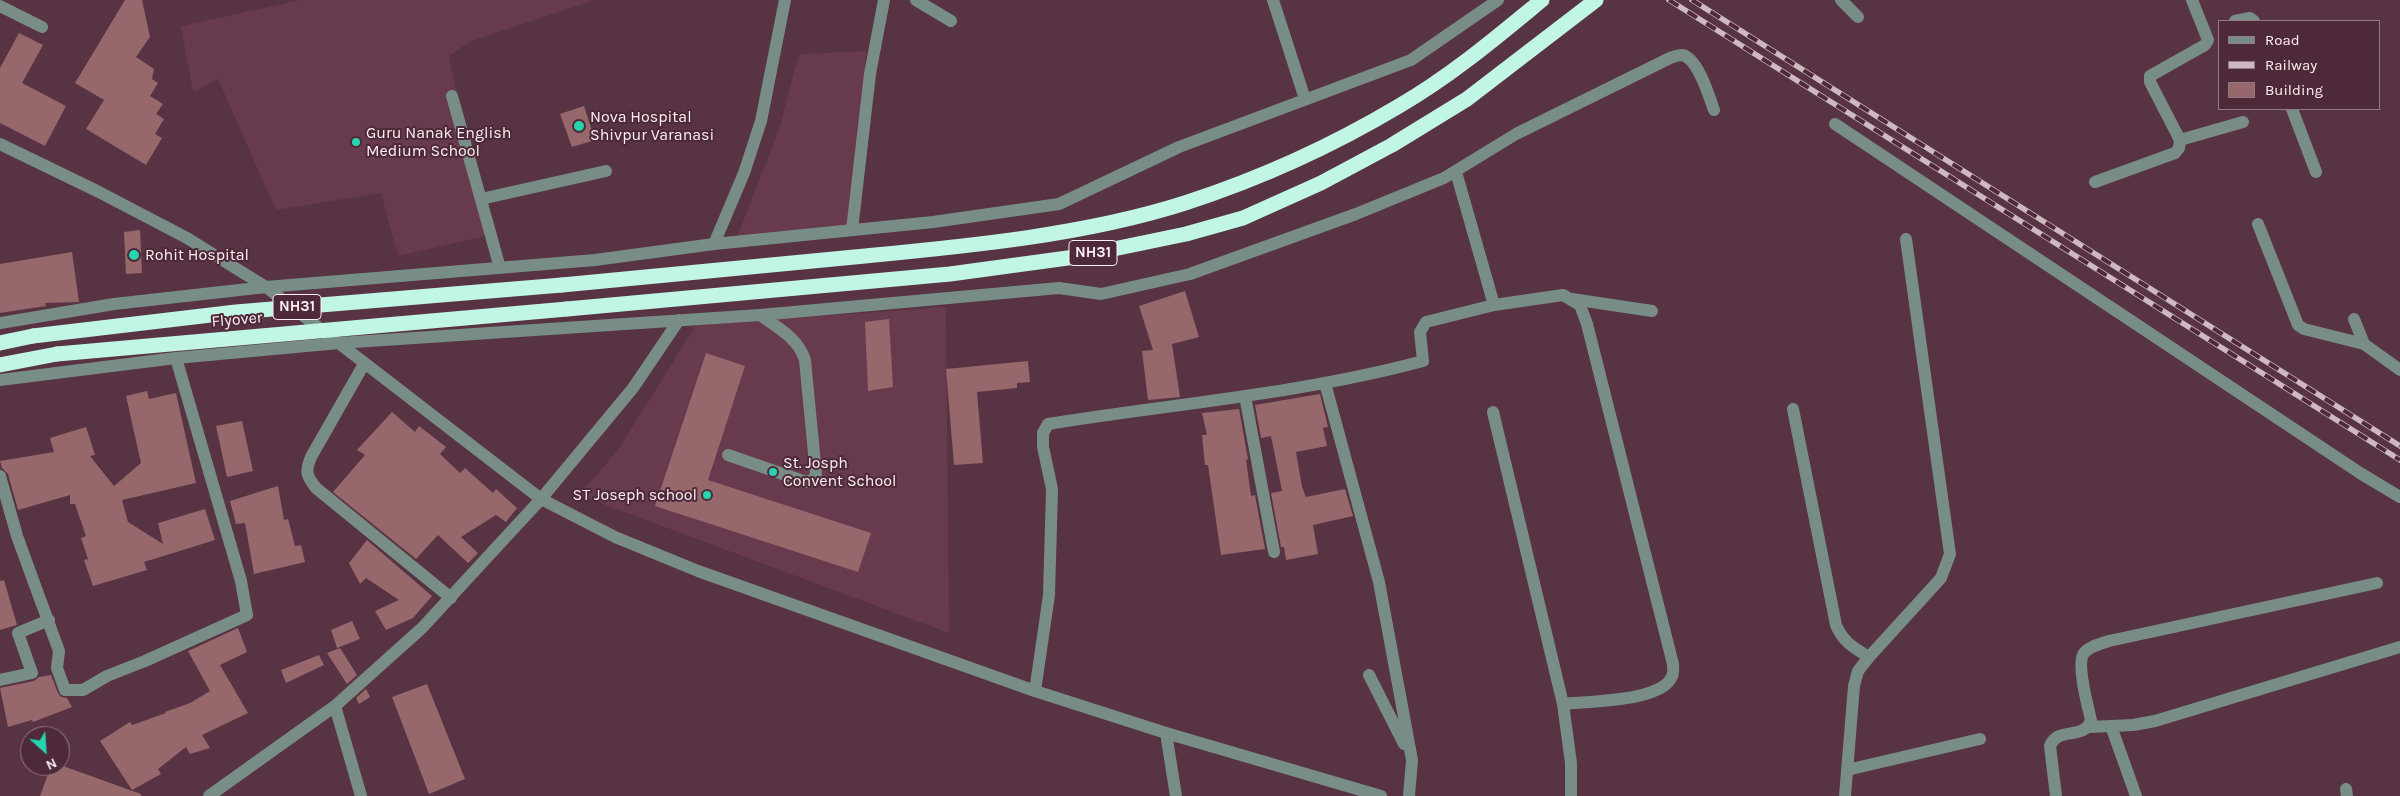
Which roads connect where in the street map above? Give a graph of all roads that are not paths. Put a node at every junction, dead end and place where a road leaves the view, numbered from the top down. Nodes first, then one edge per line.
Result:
1 (785, 0) edge
2 (884, 0) edge
3 (916, 0) edge
4 (1273, 0) edge
5 (1498, 0) edge
6 (1542, 0) edge
7 (1596, 0) edge
8 (1841, 0) edge
9 (2192, 0) edge
10 (0, 6) edge
11 (1858, 17) dead end
12 (2240, 20) edge
13 (2253, 20) edge
14 (951, 21) dead end
15 (42, 26) dead end
16 (2213, 30) edge
17 (452, 96) dead end
18 (1305, 99) junction
19 (1714, 110) dead end
20 (2292, 110) edge
21 (2244, 122) dead end
22 (1835, 124) dead end
23 (2180, 140) junction
24 (0, 144) edge
25 (606, 171) dead end
26 (1456, 172) junction
27 (2316, 172) dead end
28 (2096, 182) dead end
29 (480, 199) junction
30 (2258, 224) dead end
31 (852, 230) junction
32 (1906, 239) dead end
33 (714, 244) junction
34 (500, 268) junction
35 (266, 287) junction
36 (1572, 298) junction
37 (1494, 305) junction
38 (1652, 311) dead end
39 (760, 315) junction
40 (2354, 319) dead end
41 (679, 320) junction
42 (0, 323) edge
43 (0, 343) edge
44 (339, 343) junction
45 (2364, 344) junction
46 (176, 358) junction
47 (364, 364) junction
48 (0, 365) edge
49 (2400, 370) edge
50 (0, 380) edge
51 (1325, 383) junction
52 (1245, 396) junction
53 (1794, 408) dead end
54 (1493, 412) dead end
55 (728, 455) dead end
56 (0, 476) edge
57 (2400, 497) edge
58 (541, 499) junction
59 (1274, 552) dead end
60 (2377, 583) dead end
61 (451, 598) junction
62 (49, 620) junction
63 (2400, 647) edge
64 (1869, 657) junction
65 (1369, 675) dead end
66 (0, 680) edge
67 (1035, 691) junction
68 (1563, 704) junction
69 (335, 706) junction
70 (2111, 726) junction
71 (2089, 727) junction
72 (1166, 733) junction
73 (1980, 739) dead end
74 (1412, 760) junction
75 (1847, 770) junction
76 (209, 796) edge
77 (361, 796) edge
78 (1176, 796) edge
79 (1381, 796) edge
80 (1409, 796) edge
81 (1572, 796) edge
82 (1845, 796) edge
83 (2056, 796) edge
84 (2136, 796) edge

1 - 33 street
2 - 31 street
3 - 14 street
4 - 18 street
5 - 18 street
6 - 43 highway, Flyover / NH31, bridge
7 - 48 highway, Flyover / NH31, bridge
8 - 11 street
9 - 16 street
10 - 15 street
12 - 13 street
16 - 23 street
17 - 29 street
18 - 31 street
19 - 26 street
20 - 27 street
21 - 23 street
22 - 57 street
23 - 28 street
24 - 35 street
25 - 29 street
26 - 37 street
26 - 39 street
29 - 34 street
30 - 45 street
31 - 33 street
32 - 64 street
33 - 34 street
34 - 35 street
35 - 42 street
35 - 44 street
36 - 37 street
36 - 38 street
36 - 68 street
37 - 51 street
39 - 41 street
39 - 55 street
40 - 45 street
41 - 44 street
41 - 58 street
44 - 46 street
44 - 47 street
45 - 49 street
46 - 50 street
46 - 62 street
47 - 58 street
47 - 61 street
51 - 52 street
51 - 74 street
52 - 59 street
52 - 67 street
53 - 64 street
54 - 68 street
56 - 62 street
58 - 61 street
58 - 67 street
60 - 71 street
61 - 69 street
62 - 66 street
63 - 70 street
64 - 75 street
65 - 74 street
67 - 72 street
68 - 81 street
69 - 76 street
69 - 77 street
70 - 71 street
70 - 84 street
71 - 83 street
72 - 78 street
72 - 79 street
73 - 75 street
74 - 80 street
75 - 82 street

